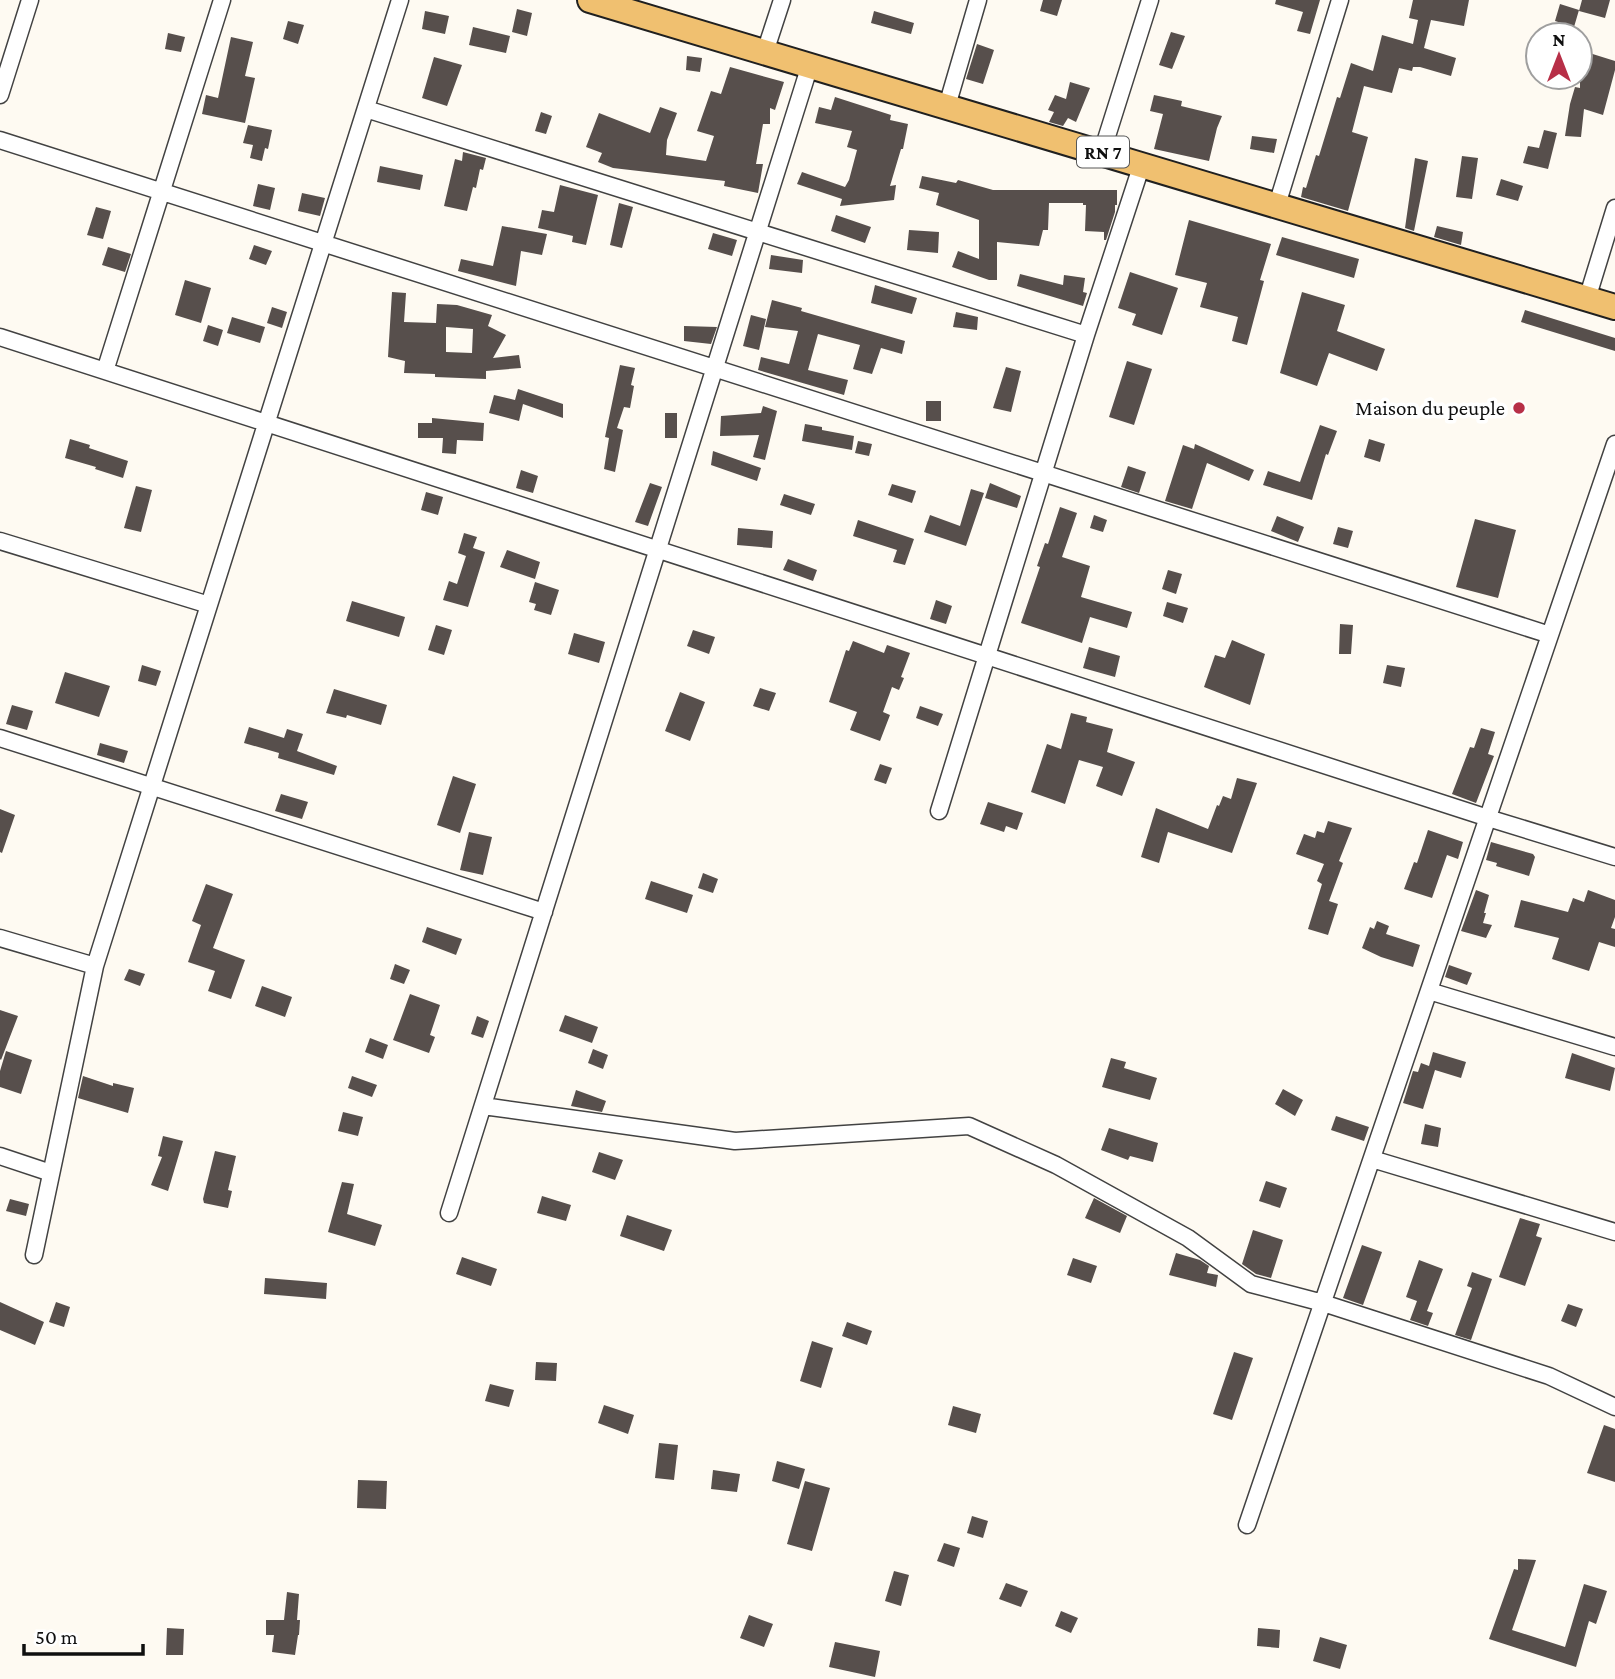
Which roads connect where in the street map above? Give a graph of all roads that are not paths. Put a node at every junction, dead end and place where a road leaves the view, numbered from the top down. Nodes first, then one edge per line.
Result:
1 (30, 0) edge
2 (222, 0) edge
3 (400, 0) edge
4 (782, 0) edge
5 (978, 0) edge
6 (1150, 0) edge
7 (1340, 0) edge
8 (600, 1) edge
9 (765, 52) junction
10 (810, 65) junction
11 (0, 95) edge
12 (947, 106) junction
13 (366, 109) junction
14 (0, 140) edge
15 (1102, 152) junction
16 (1142, 164) junction
17 (161, 192) junction
18 (1277, 205) junction
19 (1615, 208) edge
20 (758, 232) junction
21 (323, 243) junction
22 (1587, 299) junction
23 (1615, 307) edge
24 (1086, 335) junction
25 (0, 337) edge
26 (715, 368) junction
27 (105, 371) junction
28 (267, 422) junction
29 (1615, 444) edge
30 (1043, 473) junction
31 (0, 541) edge
32 (658, 549) junction
33 (209, 605) junction
34 (1550, 635) junction
35 (987, 656) junction
36 (0, 738) edge
37 (152, 787) junction
38 (939, 811) dead end
39 (1488, 818) junction
40 (1615, 857) edge
41 (544, 912) junction
42 (0, 938) edge
43 (95, 966) junction
44 (1429, 991) junction
45 (1615, 1047) edge
46 (483, 1105) junction
47 (0, 1156) edge
48 (1372, 1159) junction
49 (51, 1172) junction
50 (449, 1213) dead end
51 (1615, 1232) edge
52 (34, 1255) dead end
53 (1323, 1303) junction
54 (1615, 1407) edge
55 (1247, 1525) dead end

1 - 11 street
2 - 17 street
3 - 13 street
4 - 9 street
5 - 12 street
6 - 15 street
7 - 18 street
8 - 9 main road, RN 7
9 - 10 main road, RN 7
10 - 12 main road, RN 7
10 - 20 street
12 - 15 main road, RN 7
13 - 20 street
13 - 21 street
14 - 17 street
15 - 16 main road, RN 7
16 - 18 main road, RN 7
16 - 24 street
17 - 21 street
17 - 27 street
18 - 22 main road, RN 7
19 - 22 street
20 - 24 street
20 - 26 street
21 - 26 street
21 - 28 street
22 - 23 main road, RN 7
24 - 30 street
25 - 27 street
26 - 30 street
26 - 32 street
27 - 28 street
28 - 32 street
28 - 33 street
29 - 34 street
30 - 34 street
30 - 35 street
31 - 33 street
32 - 35 street
32 - 41 street
33 - 37 street
34 - 39 street
35 - 38 street
35 - 39 street
36 - 37 street
37 - 41 street
37 - 43 street
39 - 40 street
39 - 44 street
41 - 46 street
42 - 43 street
43 - 49 street
44 - 45 street
44 - 48 street
46 - 50 street
46 - 53 street
47 - 49 street
48 - 51 street
48 - 53 street
49 - 52 street
53 - 54 street
53 - 55 street

